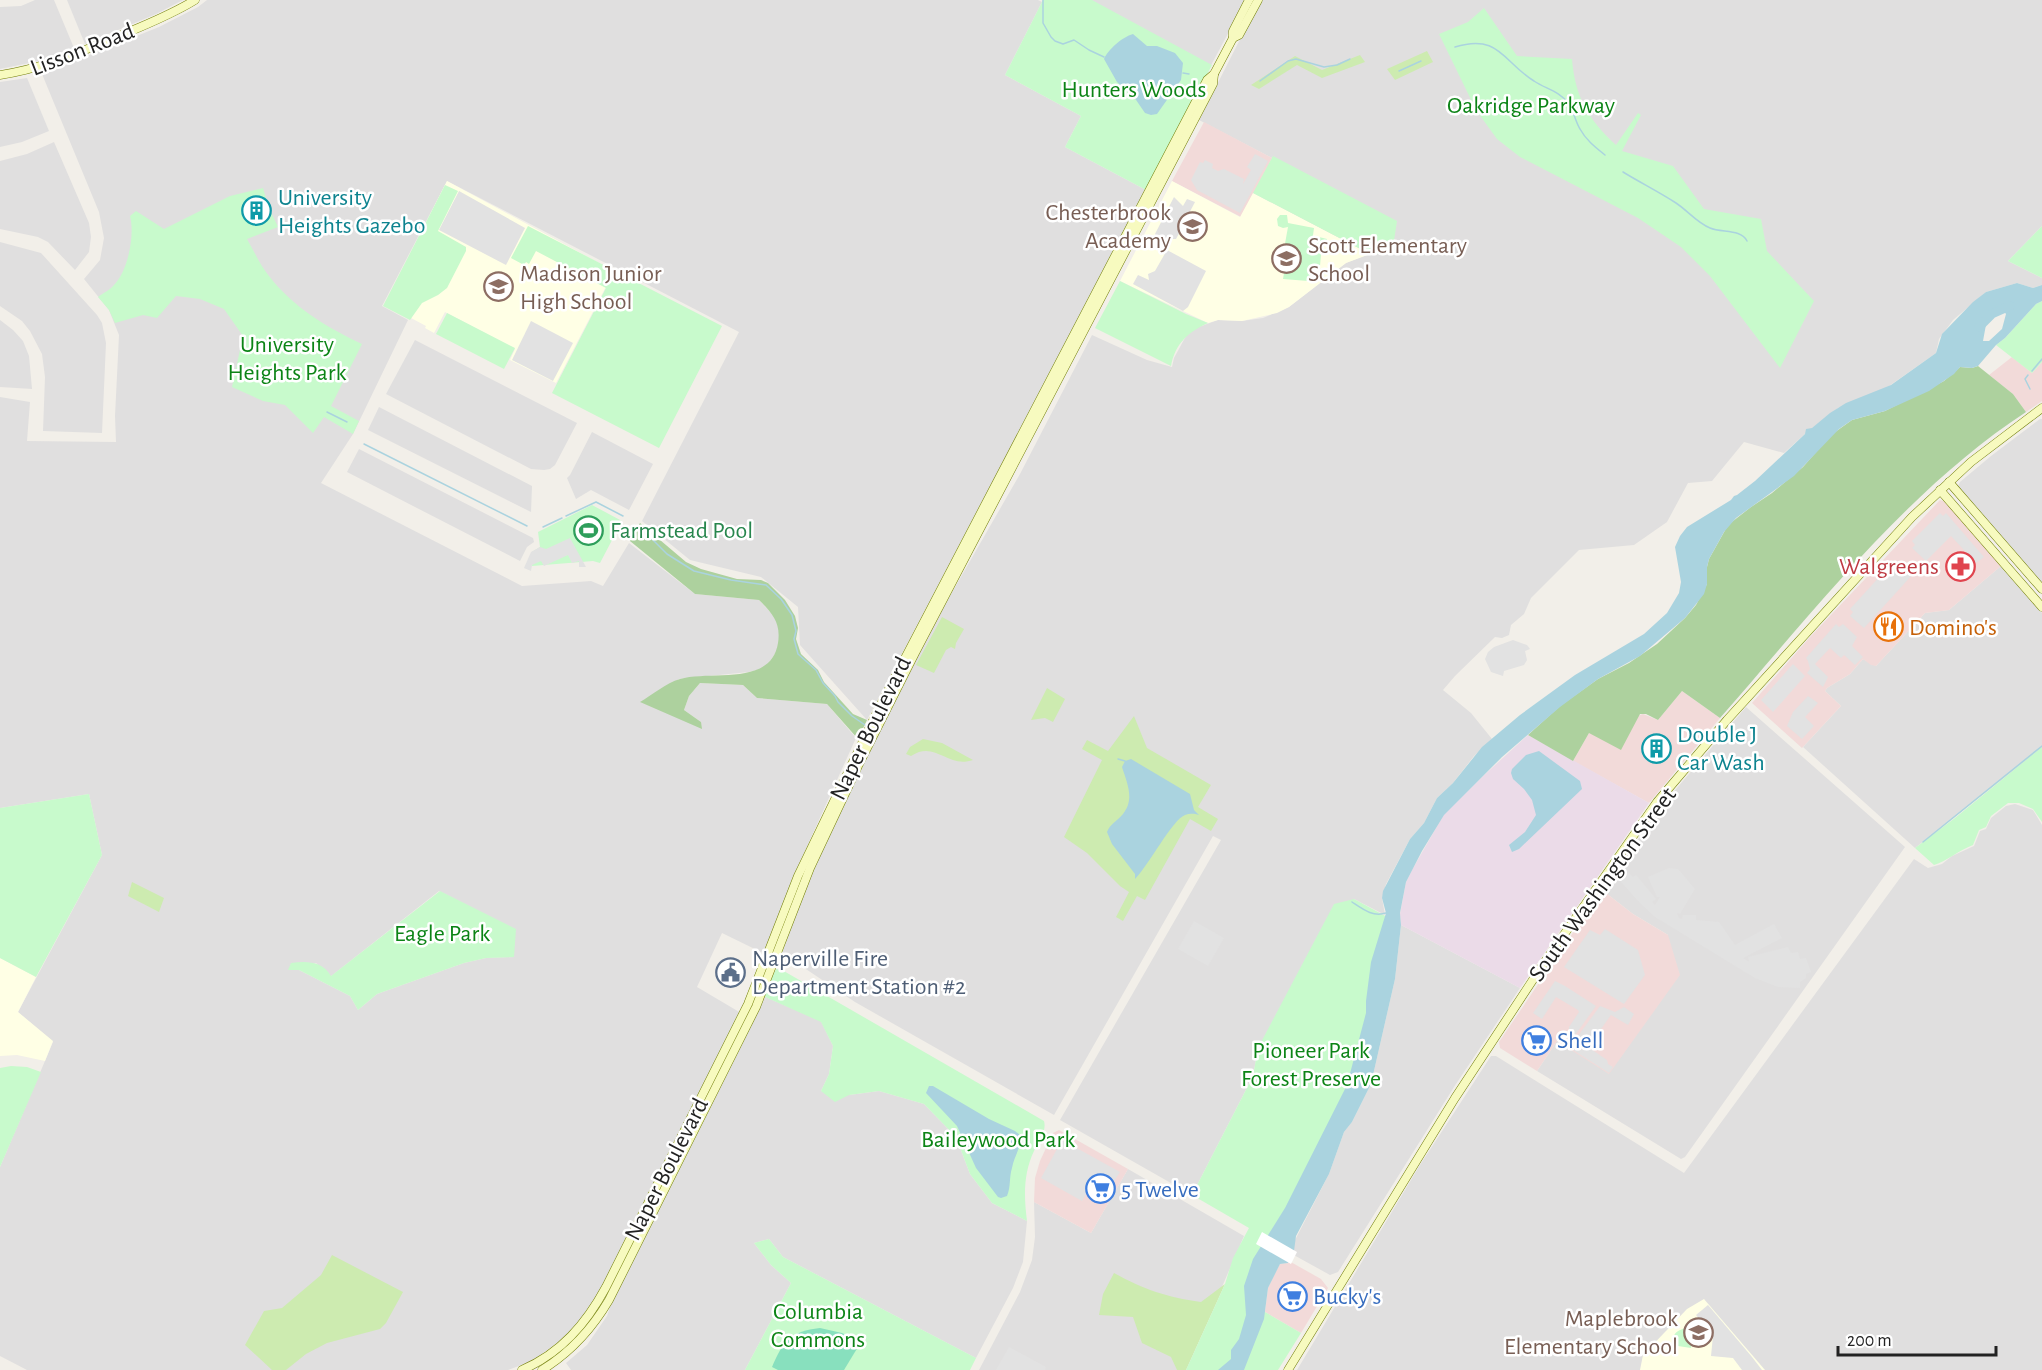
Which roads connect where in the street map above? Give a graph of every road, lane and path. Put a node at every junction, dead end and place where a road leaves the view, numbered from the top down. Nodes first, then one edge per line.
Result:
1 (195, 0) edge
2 (1249, 0) edge
3 (1258, 0) edge
4 (1233, 38) junction
5 (1214, 74) junction
6 (0, 75) edge
7 (2042, 408) edge
8 (1949, 482) junction
9 (1940, 490) junction
10 (2042, 589) edge
11 (2042, 607) edge
12 (522, 1370) edge
13 (542, 1370) edge
14 (1288, 1370) edge

1 - 6 main road, Lisson Road
2 - 4 main road, Naper Boulevard
3 - 4 main road, Naper Boulevard
4 - 5 main road, Naper Boulevard
5 - 12 main road, Naper Boulevard
5 - 13 main road, Naper Boulevard
7 - 8 main road, South Washington Street
8 - 9 main road, South Washington Street
8 - 10 main road
9 - 11 main road
9 - 14 main road, South Washington Street

